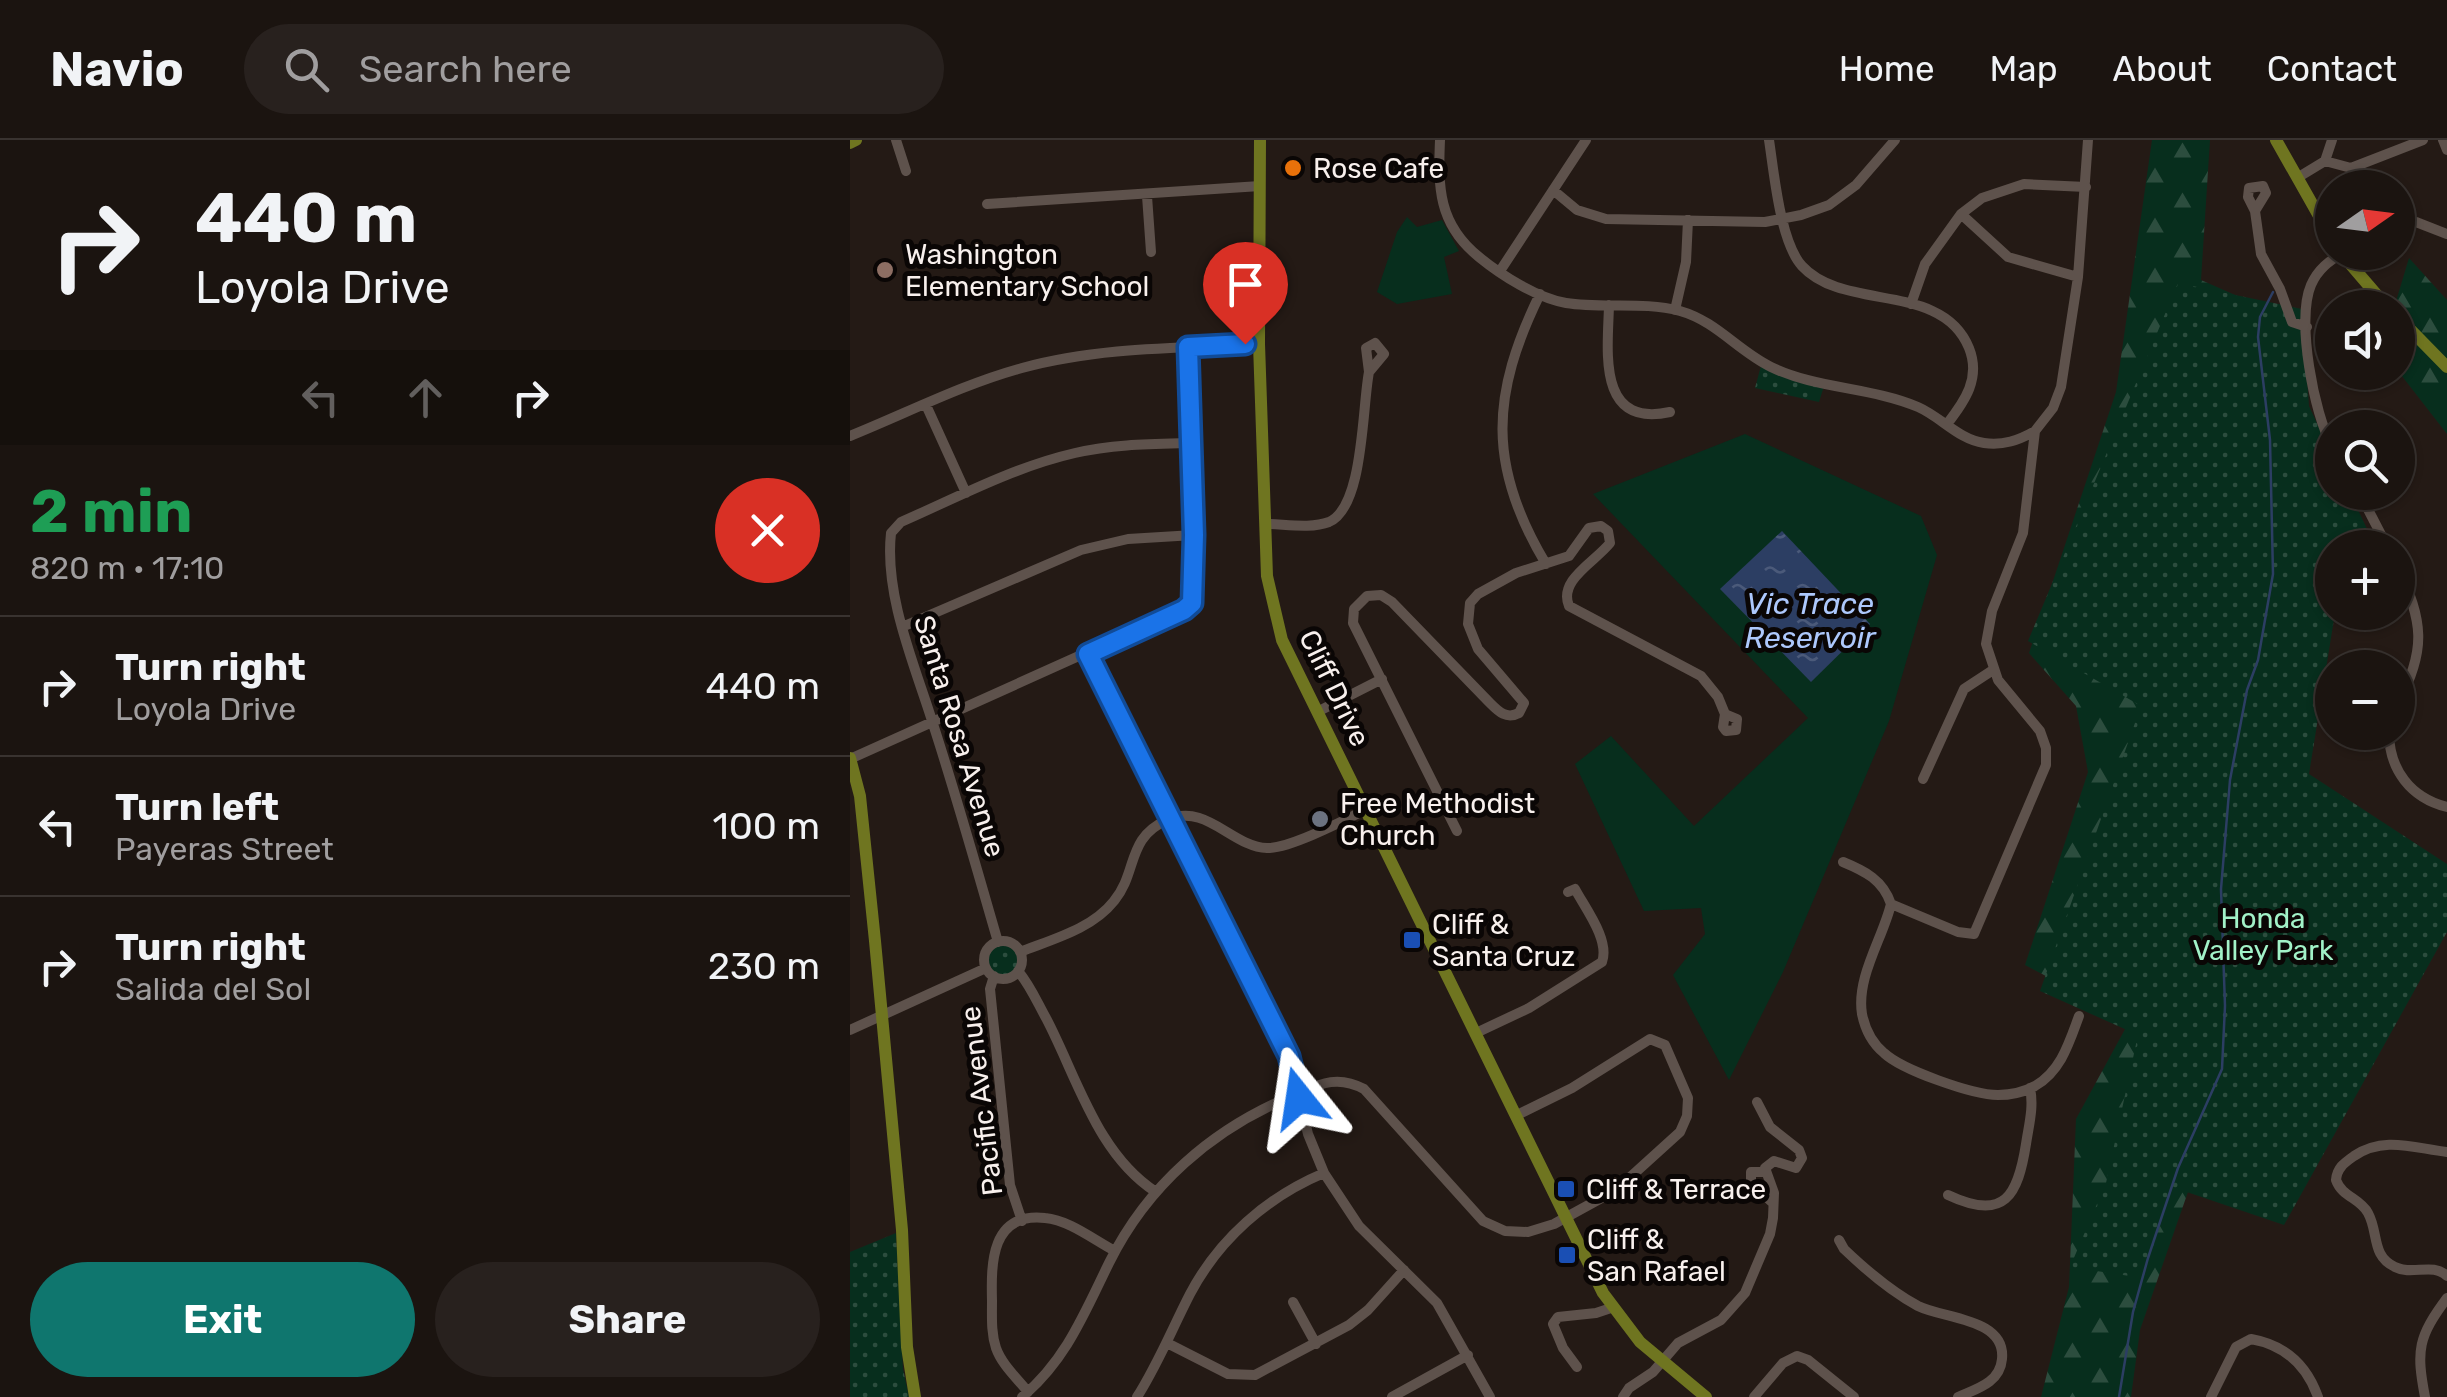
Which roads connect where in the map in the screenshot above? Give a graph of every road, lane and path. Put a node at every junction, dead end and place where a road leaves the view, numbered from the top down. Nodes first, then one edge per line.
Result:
1 (896, 140) edge
2 (1260, 140) edge
3 (1440, 140) edge
4 (1586, 140) edge
5 (1769, 140) edge
6 (1895, 140) edge
7 (2088, 140) edge
8 (2276, 140) edge
9 (2332, 140) edge
10 (2423, 140) edge
11 (2443, 140) edge
12 (2447, 150) edge
13 (2325, 162) junction
14 (906, 172) dead end
15 (2297, 178) junction
16 (1260, 186) junction
17 (2086, 187) junction
18 (1553, 190) junction
19 (1147, 196) junction
20 (987, 204) dead end
21 (2315, 209) edge
22 (2254, 210) dead end
23 (1961, 214) junction
24 (1784, 219) junction
25 (1688, 220) junction
26 (2415, 222) edge
27 (2447, 234) edge
28 (1150, 252) dead end
29 (2321, 270) edge
30 (2356, 270) edge
31 (1500, 271) junction
32 (2078, 276) junction
33 (2373, 290) edge
34 (1540, 294) junction
35 (1911, 304) junction
36 (1609, 305) junction
37 (1675, 310) junction
38 (2307, 327) junction
39 (2415, 335) edge
40 (1258, 344) junction
41 (1188, 347) junction
42 (2447, 367) edge
43 (1370, 372) dead end
44 (926, 405) junction
45 (2317, 410) edge
46 (1670, 412) dead end
47 (1947, 424) junction
48 (2035, 431) junction
49 (850, 436) edge
50 (1191, 443) junction
51 (966, 494) junction
52 (1265, 524) junction
53 (1194, 535) junction
54 (1546, 564) junction
55 (2415, 610) edge
56 (902, 627) junction
57 (1088, 654) junction
58 (2415, 662) edge
59 (1993, 670) junction
60 (1382, 679) junction
61 (1317, 712) junction
62 (1725, 714) dead end
63 (933, 722) junction
64 (2390, 750) edge
65 (850, 759) edge
66 (1922, 778) dead end
67 (2447, 808) edge
68 (1367, 809) junction
69 (1172, 817) junction
70 (1457, 831) dead end
71 (1843, 862) dead end
72 (1568, 892) dead end
73 (1891, 904) junction
74 (998, 942) junction
75 (1020, 952) junction
76 (1018, 971) junction
77 (990, 972) junction
78 (882, 1014) junction
79 (2079, 1016) dead end
80 (850, 1030) edge
81 (1476, 1034) junction
82 (2030, 1088) junction
83 (1298, 1094) junction
84 (1757, 1102) dead end
85 (1517, 1115) junction
86 (2447, 1152) edge
87 (1324, 1172) junction
88 (1766, 1172) junction
89 (1156, 1192) junction
90 (1948, 1195) dead end
91 (1774, 1204) junction
92 (1566, 1216) junction
93 (1022, 1221) junction
94 (1839, 1240) dead end
95 (1115, 1252) junction
96 (1404, 1270) junction
97 (2447, 1276) edge
98 (2447, 1298) edge
99 (1293, 1302) dead end
100 (1612, 1308) junction
101 (1167, 1343) junction
102 (1790, 1343) dead end
103 (1316, 1344) junction
104 (1468, 1355) junction
105 (1666, 1355) junction
106 (1793, 1356) junction
107 (1577, 1367) dead end
108 (1025, 1394) edge
109 (914, 1397) edge
110 (1138, 1397) edge
111 (1392, 1397) edge
112 (1490, 1397) edge
113 (1624, 1397) edge
114 (1706, 1397) edge
115 (1754, 1397) edge
116 (1854, 1397) edge
117 (1958, 1397) edge
118 (2211, 1397) edge
119 (2318, 1397) edge
120 (2426, 1397) edge

1 - 14 street
2 - 16 main road, Cliff Drive
3 - 31 street
4 - 18 street
5 - 24 street
6 - 24 street
7 - 17 street
8 - 15 main road
9 - 13 street
10 - 13 street
11 - 12 street
13 - 15 street
15 - 21 main road
16 - 19 street
16 - 40 main road, Cliff Drive
17 - 23 street
17 - 32 street
18 - 25 street
18 - 31 street
19 - 20 street
19 - 28 street
22 - 38 street
23 - 32 street
23 - 35 street
24 - 25 street
24 - 35 street
25 - 37 street
26 - 27 street
29 - 38 street
30 - 33 main road
31 - 34 street
32 - 48 street
34 - 36 street
34 - 54 street
35 - 47 street
36 - 37 street
36 - 46 street
37 - 47 street
38 - 45 street
39 - 42 main road
40 - 41 street
40 - 52 main road, Cliff Drive
41 - 44 street
41 - 50 street
43 - 52 street
44 - 49 street
44 - 51 street
47 - 48 street
48 - 59 street
50 - 51 street
50 - 53 street
51 - 56 street, Santa Rosa Avenue
52 - 61 main road, Cliff Drive
53 - 56 street
53 - 57 street
54 - 60 street
54 - 62 street
55 - 58 street
56 - 63 street, Santa Rosa Avenue
57 - 63 street
57 - 69 street
59 - 66 street
59 - 73 street
60 - 61 street
60 - 70 street
61 - 68 main road, Cliff Drive
63 - 65 street
63 - 74 street, Santa Rosa Avenue
64 - 67 street
65 - 78 main road
68 - 69 street
68 - 81 main road, Cliff Drive
69 - 75 street
69 - 83 street
71 - 73 street
72 - 81 street
73 - 82 street
74 - 75 street
74 - 77 street
75 - 76 street
76 - 77 street
76 - 89 street
77 - 78 street
77 - 93 street, Pacific Avenue
78 - 80 street
78 - 109 main road
79 - 82 street
81 - 85 main road, Cliff Drive
82 - 90 street
83 - 87 street
83 - 89 street
83 - 92 street
84 - 88 street
85 - 92 main road, Cliff Drive
85 - 92 street
86 - 97 street
87 - 96 street
87 - 101 street
88 - 91 street
88 - 91 street
89 - 95 street
91 - 105 street
92 - 100 main road, Cliff Drive
93 - 95 street
93 - 108 street
94 - 117 street
95 - 108 street
96 - 103 street
96 - 104 street
98 - 120 street
99 - 103 street
100 - 105 main road, Cliff Drive
100 - 107 street
101 - 103 street
101 - 110 street
102 - 106 street
104 - 111 street
104 - 112 street
105 - 113 street
105 - 114 main road, Cliff Drive
106 - 115 street
106 - 116 street
118 - 119 street

